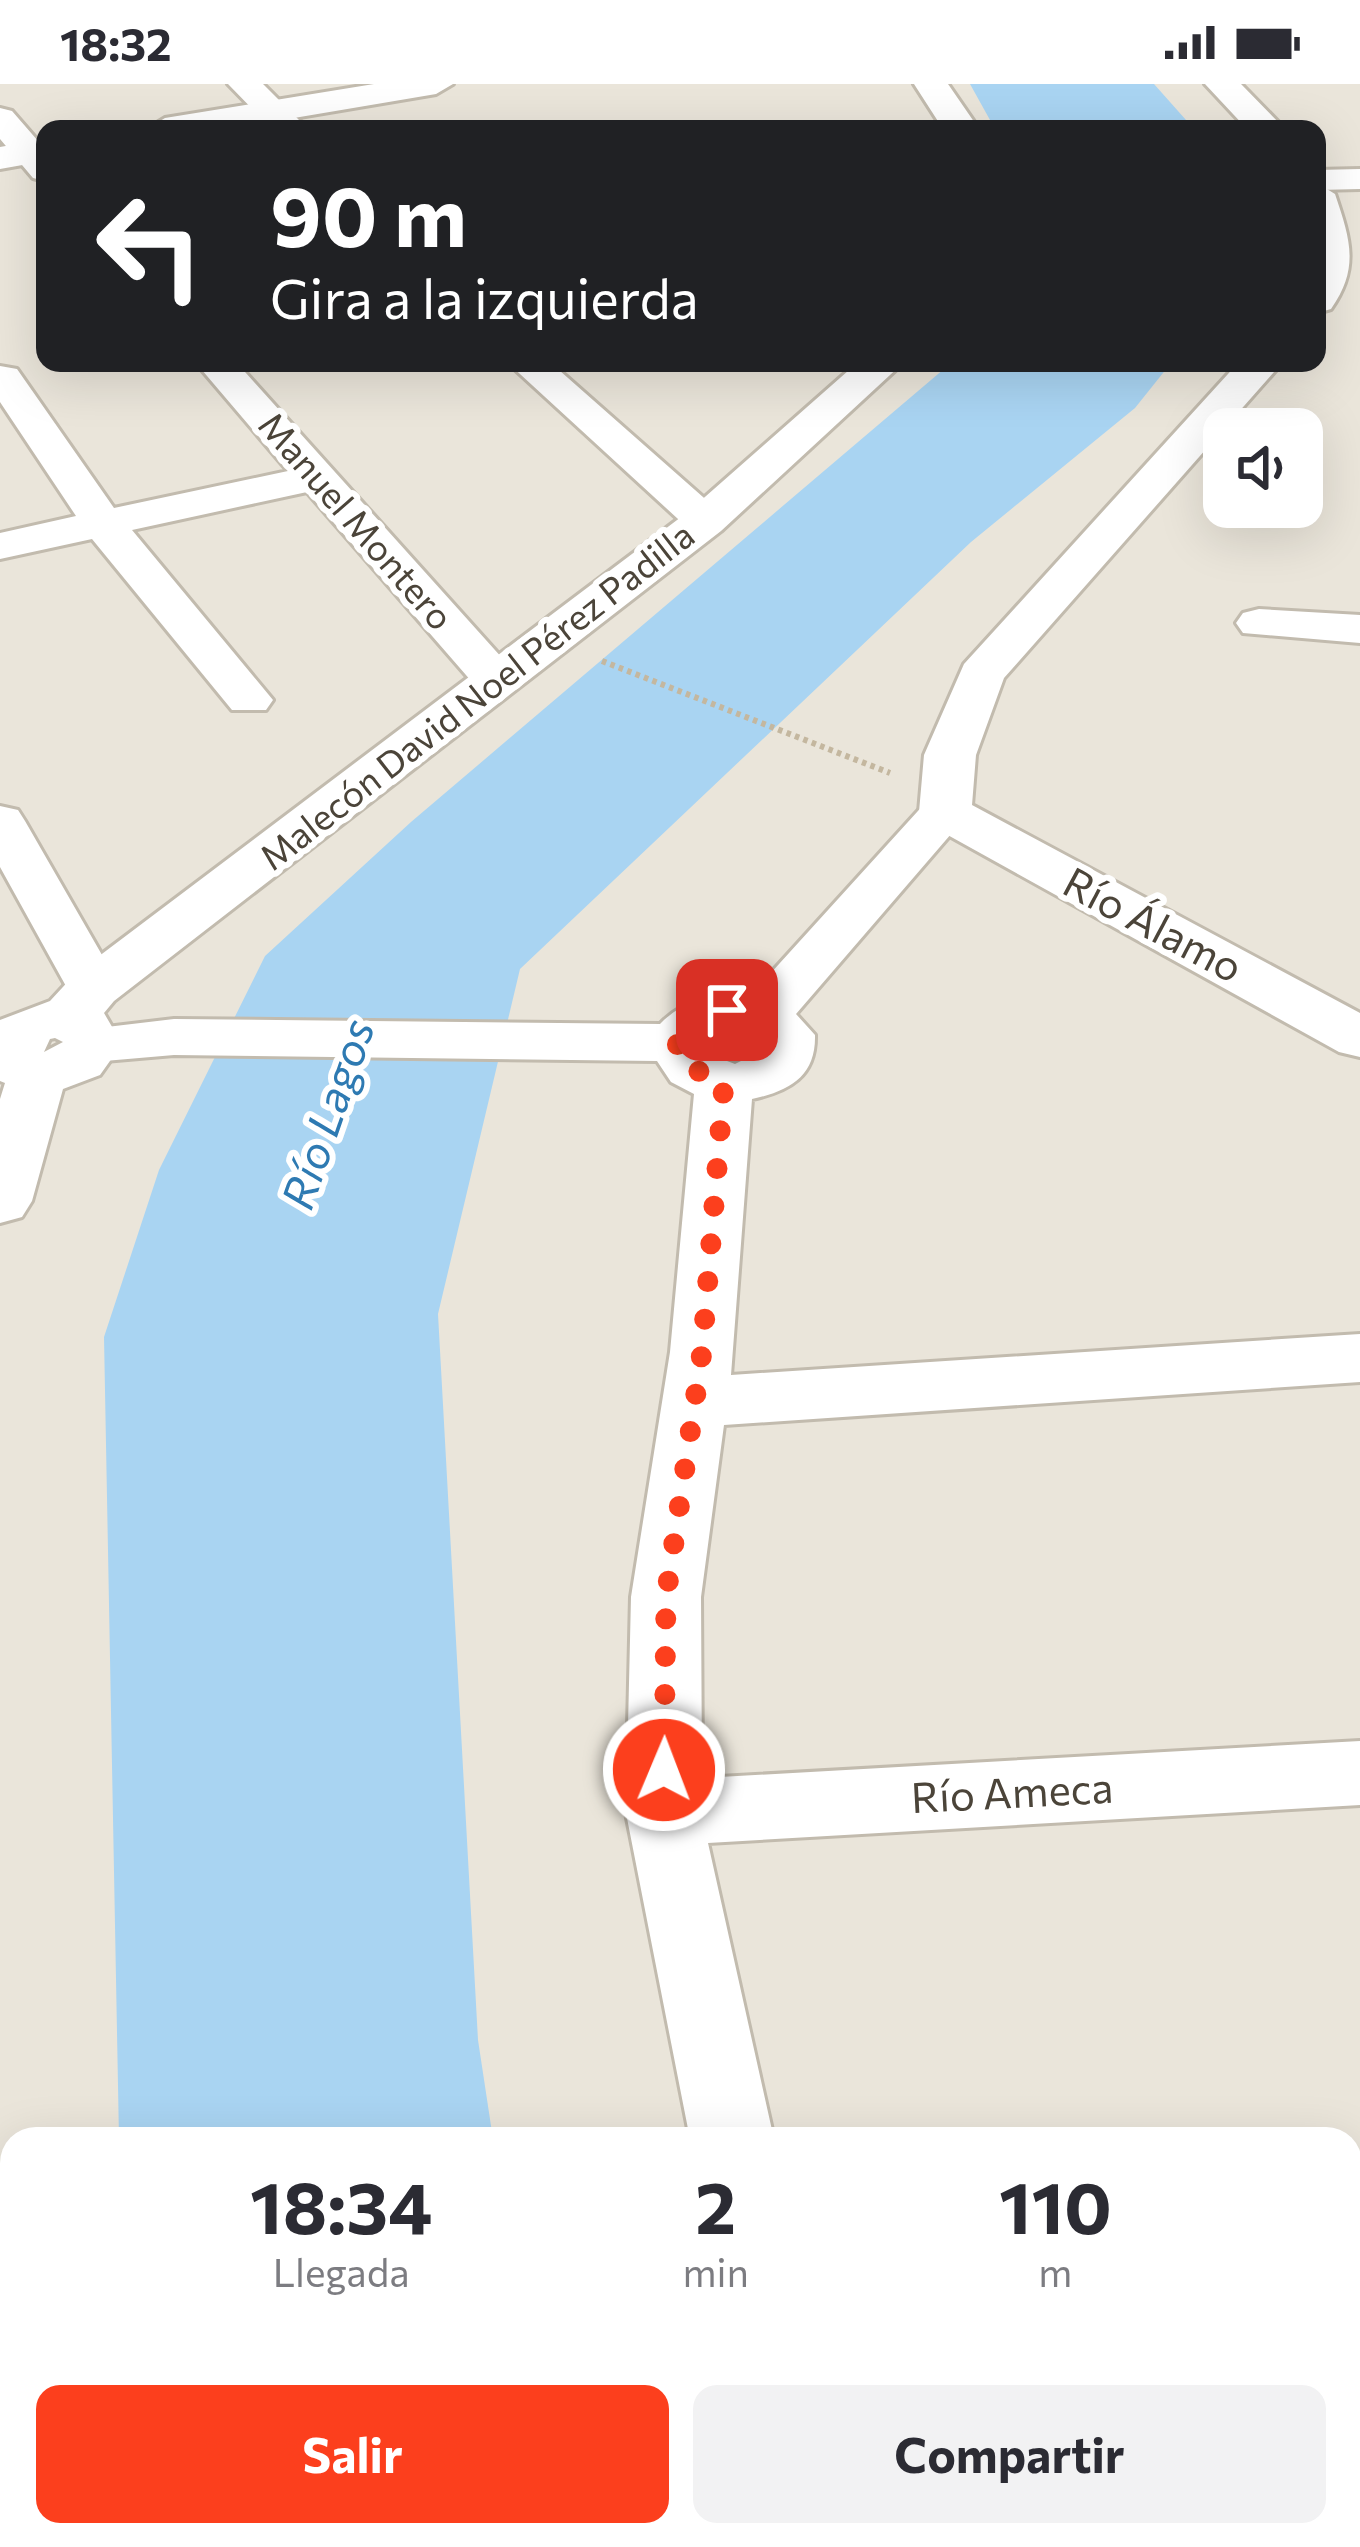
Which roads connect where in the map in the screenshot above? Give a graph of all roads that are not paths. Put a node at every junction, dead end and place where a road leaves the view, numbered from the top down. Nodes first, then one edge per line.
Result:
1 (244, 84) edge
2 (436, 84) edge
3 (932, 84) edge
4 (1222, 84) edge
5 (0, 118) edge
6 (281, 120) edge
7 (955, 120) edge
8 (1258, 120) edge
9 (30, 158) edge
10 (1360, 179) edge
11 (1326, 180) edge
12 (1326, 226) edge
13 (1326, 291) edge
14 (224, 372) edge
15 (539, 372) edge
16 (872, 372) edge
17 (1254, 372) edge
18 (3, 377) edge
19 (318, 478) junction
20 (704, 521) junction
21 (103, 524) junction
22 (0, 546) edge
23 (1259, 623) dead end
24 (1360, 629) edge
25 (496, 680) junction
26 (248, 700) dead end
27 (945, 812) junction
28 (0, 821) edge
29 (51, 1034) edge
30 (1360, 1038) edge
31 (700, 1063) junction
32 (0, 1201) edge
33 (1360, 1358) edge
34 (696, 1402) junction
35 (1360, 1773) edge
36 (664, 1813) junction
37 (729, 2127) edge

1 - 6 street
2 - 6 street
3 - 7 street
4 - 8 street
5 - 9 street
10 - 11 street
12 - 13 street
14 - 19 street, Manuel Montero
15 - 20 street
16 - 20 street, Malecón David Noel Pérez Padilla
17 - 27 street
18 - 21 street
19 - 21 street
19 - 25 street, Manuel Montero
20 - 25 street, Malecón David Noel Pérez Padilla
21 - 22 street
21 - 26 street
23 - 24 street
25 - 29 street, Malecón David Noel Pérez Padilla
27 - 30 street, Río Álamo
27 - 31 street
28 - 29 street
29 - 31 street
29 - 32 street
31 - 34 street
33 - 34 street
34 - 36 street
35 - 36 street, Río Ameca
36 - 37 street

